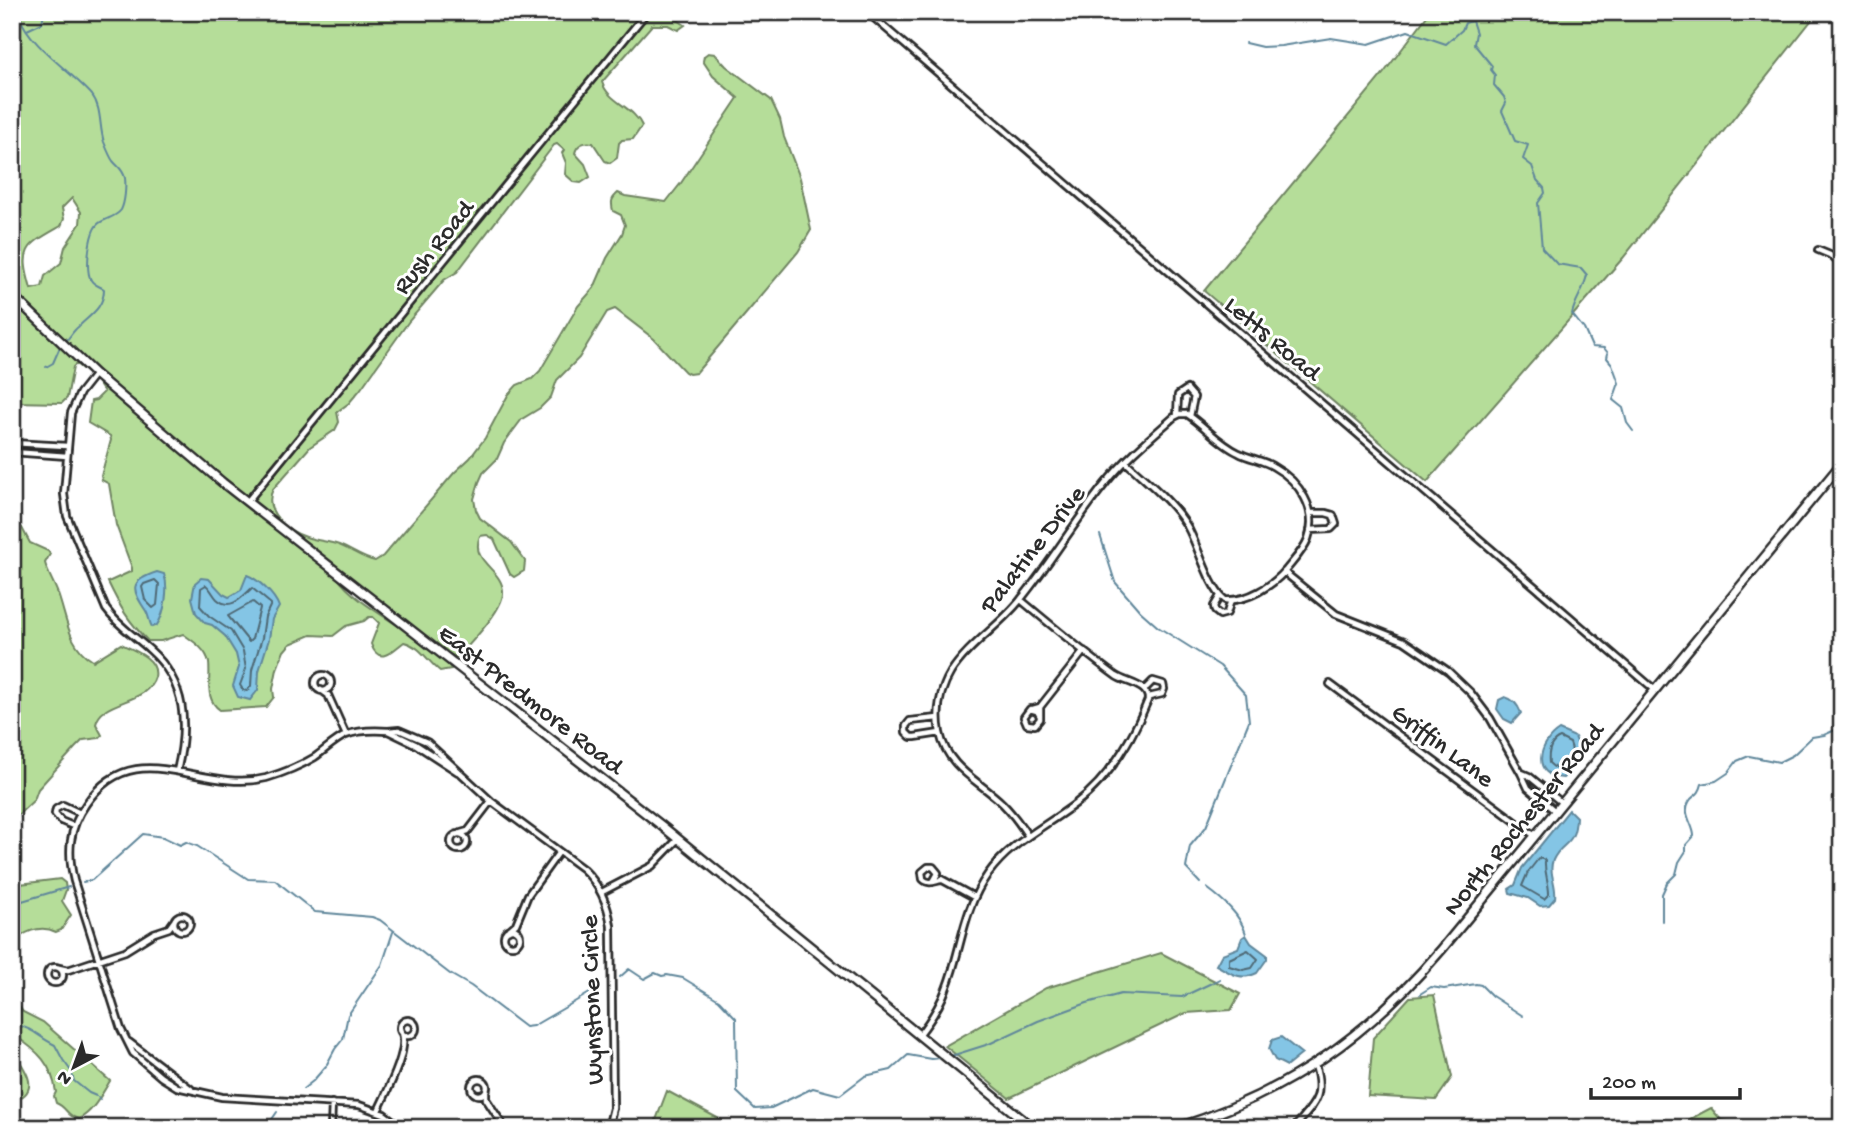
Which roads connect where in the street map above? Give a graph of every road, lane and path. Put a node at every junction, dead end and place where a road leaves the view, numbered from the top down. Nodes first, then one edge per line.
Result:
1 (647, 12) edge
2 (867, 12) edge
3 (1818, 250) dead end
4 (1842, 265) edge
5 (12, 295) edge
6 (95, 374) junction
7 (1177, 415) junction
8 (1190, 416) junction
9 (12, 443) edge
10 (36, 443) junction
11 (67, 446) junction
12 (12, 452) edge
13 (35, 453) junction
14 (66, 456) junction
15 (1126, 462) junction
16 (1842, 463) edge
17 (247, 503) junction
18 (1311, 513) junction
19 (1310, 530) junction
20 (1284, 572) junction
21 (1220, 596) junction
22 (1021, 600) junction
23 (1231, 600) junction
24 (1084, 651) junction
25 (1330, 684) dead end
26 (330, 687) junction
27 (1144, 689) junction
28 (321, 690) junction
29 (1655, 690) junction
30 (328, 695) junction
31 (1149, 697) junction
32 (1040, 707) junction
33 (1033, 709) junction
34 (1040, 716) junction
35 (938, 718) junction
36 (388, 731) junction
37 (940, 733) junction
38 (345, 736) junction
39 (177, 771) junction
40 (458, 772) junction
41 (1521, 773) junction
42 (491, 801) junction
43 (1562, 803) junction
44 (1555, 811) junction
45 (80, 813) junction
46 (73, 826) junction
47 (468, 831) junction
48 (459, 834) junction
49 (1028, 836) junction
50 (1535, 836) junction
51 (467, 839) junction
52 (678, 839) junction
53 (559, 852) junction
54 (938, 873) junction
55 (942, 880) junction
56 (933, 882) junction
57 (602, 892) junction
58 (974, 897) junction
59 (174, 921) junction
60 (516, 924) junction
61 (169, 928) junction
62 (177, 930) junction
63 (509, 930) junction
64 (518, 932) junction
65 (99, 960) junction
66 (59, 968) junction
67 (68, 971) junction
68 (62, 977) junction
69 (402, 1033) junction
70 (918, 1035) junction
71 (411, 1036) junction
72 (404, 1041) junction
73 (129, 1042) junction
74 (1315, 1065) junction
75 (191, 1090) junction
76 (486, 1090) junction
77 (478, 1095) junction
78 (486, 1098) junction
79 (332, 1103) junction
80 (377, 1111) junction
81 (331, 1128) edge
82 (403, 1128) edge
83 (505, 1128) edge
84 (608, 1128) edge
85 (1032, 1128) edge
86 (1177, 1128) edge
87 (1294, 1128) edge

1 - 17 street, Rush Road
2 - 29 street, Letts Road
3 - 4 street
5 - 6 street, East Predmore Road
6 - 11 street
6 - 17 street, East Predmore Road
7 - 8 street
7 - 8 street, Palatine Drive
7 - 15 street, Palatine Drive
8 - 18 street
9 - 10 street
10 - 11 street
10 - 13 street
11 - 14 street
12 - 13 street
13 - 14 street
14 - 39 street
15 - 21 street
15 - 22 street, Palatine Drive
16 - 29 street, North Rochester Road
17 - 52 street, East Predmore Road
18 - 19 street
18 - 19 street
19 - 20 street
20 - 23 street
20 - 41 street
21 - 23 street
21 - 23 street
22 - 24 street
22 - 35 street, Palatine Drive
24 - 27 street
24 - 32 street
25 - 50 street, Griffin Lane
26 - 28 street
26 - 28 street
26 - 30 street
27 - 31 street
27 - 31 street
28 - 30 street
29 - 43 street, North Rochester Road
30 - 38 street
31 - 49 street
32 - 33 street
32 - 34 street
33 - 34 street
33 - 34 street
35 - 37 street, Palatine Drive
35 - 37 street
36 - 38 street, Wynstone Circle
36 - 40 street, Wynstone Circle
36 - 40 street, Wynstone Circle
37 - 49 street, Palatine Drive
38 - 39 street, Wynstone Circle
39 - 45 street, Wynstone Circle
40 - 42 street, Wynstone Circle
41 - 43 street
41 - 44 street
42 - 47 street
42 - 53 street, Wynstone Circle
43 - 44 street, North Rochester Road
44 - 50 street, North Rochester Road
45 - 46 street, Wynstone Circle
45 - 46 street
46 - 65 street, Wynstone Circle
47 - 48 street
47 - 51 street
48 - 51 street
48 - 51 street
49 - 58 street
50 - 74 street, North Rochester Road
52 - 57 street
52 - 70 street, East Predmore Road
53 - 57 street, Wynstone Circle
53 - 60 street
54 - 55 street
54 - 56 street
54 - 56 street
55 - 56 street
55 - 58 street
57 - 84 street, Wynstone Circle
58 - 70 street
59 - 61 street
59 - 62 street
59 - 62 street
60 - 63 street
60 - 64 street
61 - 62 street
61 - 65 street
63 - 64 street
63 - 64 street
65 - 67 street
65 - 73 street, Wynstone Circle
66 - 67 street
66 - 68 street
66 - 68 street
67 - 68 street
69 - 71 street
69 - 71 street
69 - 72 street
70 - 85 street, East Predmore Road
71 - 72 street
72 - 80 street
73 - 75 street, Wynstone Circle
73 - 75 street, Wynstone Circle
74 - 86 street, North Rochester Road
74 - 87 street
75 - 79 street, Wynstone Circle
76 - 77 street
76 - 77 street
76 - 78 street
77 - 78 street
78 - 83 street
79 - 80 street, Wynstone Circle
79 - 81 street
80 - 82 street, Wynstone Circle

